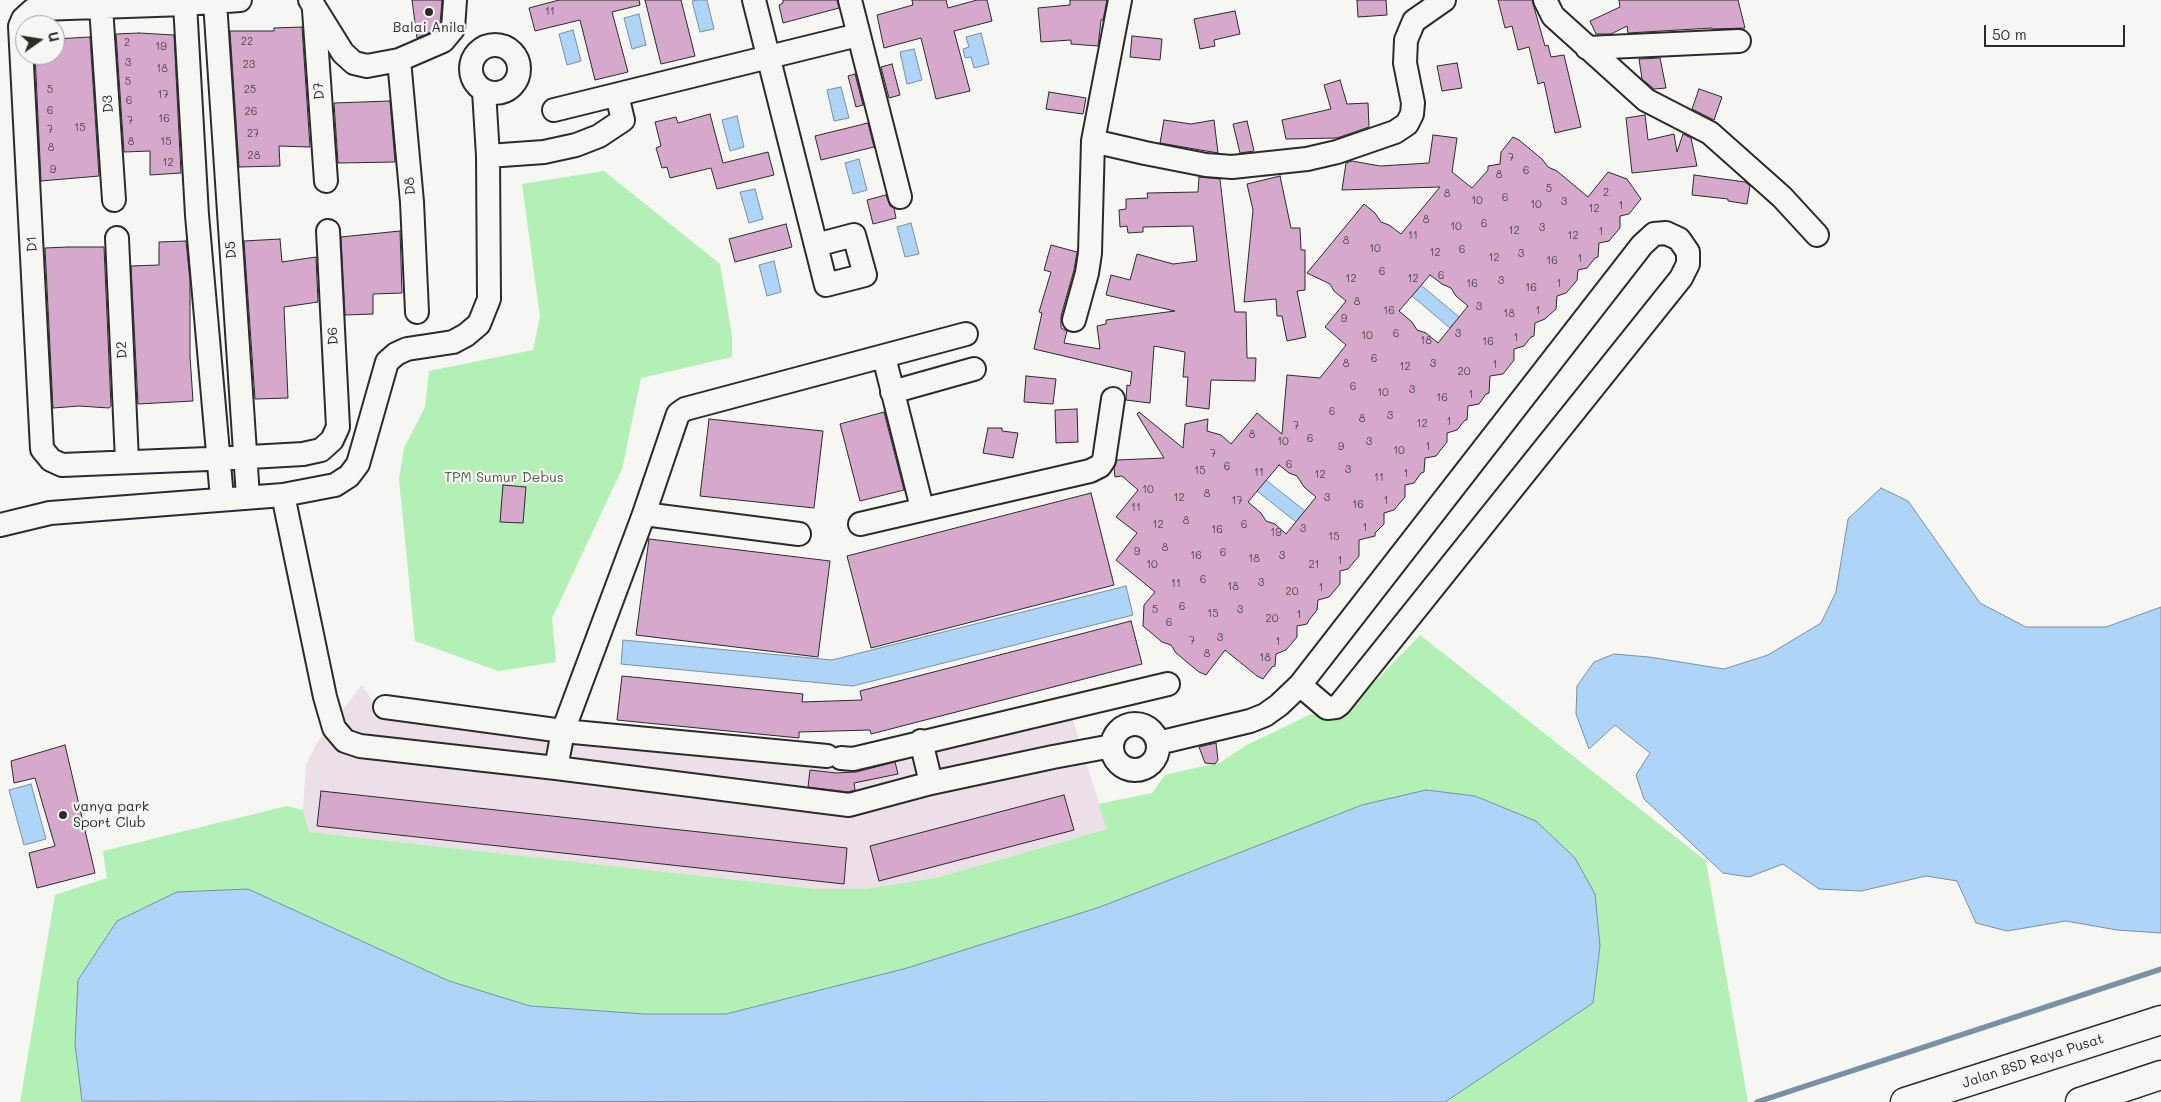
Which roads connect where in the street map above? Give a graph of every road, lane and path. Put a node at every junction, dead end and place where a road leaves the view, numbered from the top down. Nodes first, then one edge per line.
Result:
1 (240, 0) edge
2 (455, 0) edge
3 (754, 0) edge
4 (850, 0) edge
5 (1120, 0) edge
6 (1444, 0) edge
7 (1545, 0) edge
8 (312, 1) edge
9 (215, 2) junction
10 (185, 4) junction
11 (101, 7) junction
12 (858, 35) junction
13 (1739, 41) dead end
14 (1587, 48) junction
15 (769, 57) junction
16 (399, 60) junction
17 (484, 91) dead end
18 (617, 95) junction
19 (554, 110) dead end
20 (1093, 141) junction
21 (488, 156) junction
22 (326, 181) dead end
23 (900, 197) dead end
24 (114, 200) dead end
25 (328, 231) dead end
26 (1817, 235) dead end
27 (117, 238) dead end
28 (816, 245) dead end
29 (417, 312) dead end
30 (1074, 320) dead end
31 (966, 334) dead end
32 (884, 357) junction
33 (974, 369) dead end
34 (892, 392) junction
35 (1113, 399) dead end
36 (246, 457) junction
37 (219, 459) junction
38 (127, 461) junction
39 (283, 495) junction
40 (248, 497) junction
41 (222, 498) junction
42 (922, 508) junction
43 (644, 514) junction
44 (0, 524) edge
45 (860, 524) dead end
46 (799, 534) dead end
47 (1168, 684) dead end
48 (1300, 685) junction
49 (385, 707) dead end
50 (563, 731) junction
51 (921, 741) junction
52 (1158, 743) junction
53 (1112, 746) junction
54 (556, 768) junction
55 (931, 784) junction
56 (2161, 1020) edge
57 (2161, 1075) edge
58 (1960, 1093) edge
59 (1905, 1102) edge
60 (2080, 1102) edge

1 - 9 street
2 - 16 street
3 - 15 street
4 - 12 street
5 - 20 street
6 - 20 street
7 - 14 street
8 - 16 street
8 - 22 street, D7
9 - 10 street
9 - 36 street, D5
10 - 11 street
10 - 37 street
11 - 24 street, D3
11 - 38 street, D1
12 - 15 street
12 - 23 street
13 - 14 street
14 - 26 street
15 - 18 street
15 - 28 street
16 - 29 street, D8
17 - 21 street
18 - 19 street
18 - 21 street
20 - 30 street
21 - 39 street
25 - 36 street, D6
27 - 38 street, D2
31 - 32 street
32 - 34 street
32 - 43 street
33 - 34 street
34 - 42 street
35 - 42 street
36 - 37 street
36 - 40 street, D5
37 - 38 street
37 - 41 street
39 - 40 street
39 - 54 street
40 - 41 street
41 - 44 street
42 - 45 street
43 - 46 street
43 - 50 street
47 - 51 street
48 - 48 street
48 - 52 street
49 - 50 street
50 - 51 street
50 - 54 street
51 - 55 street
52 - 53 street
52 - 53 street
53 - 55 street
54 - 55 street
56 - 58 main road, Jalan BSD Raya Pusat
57 - 60 main road
58 - 59 main road, Jalan BSD Raya Pusat

